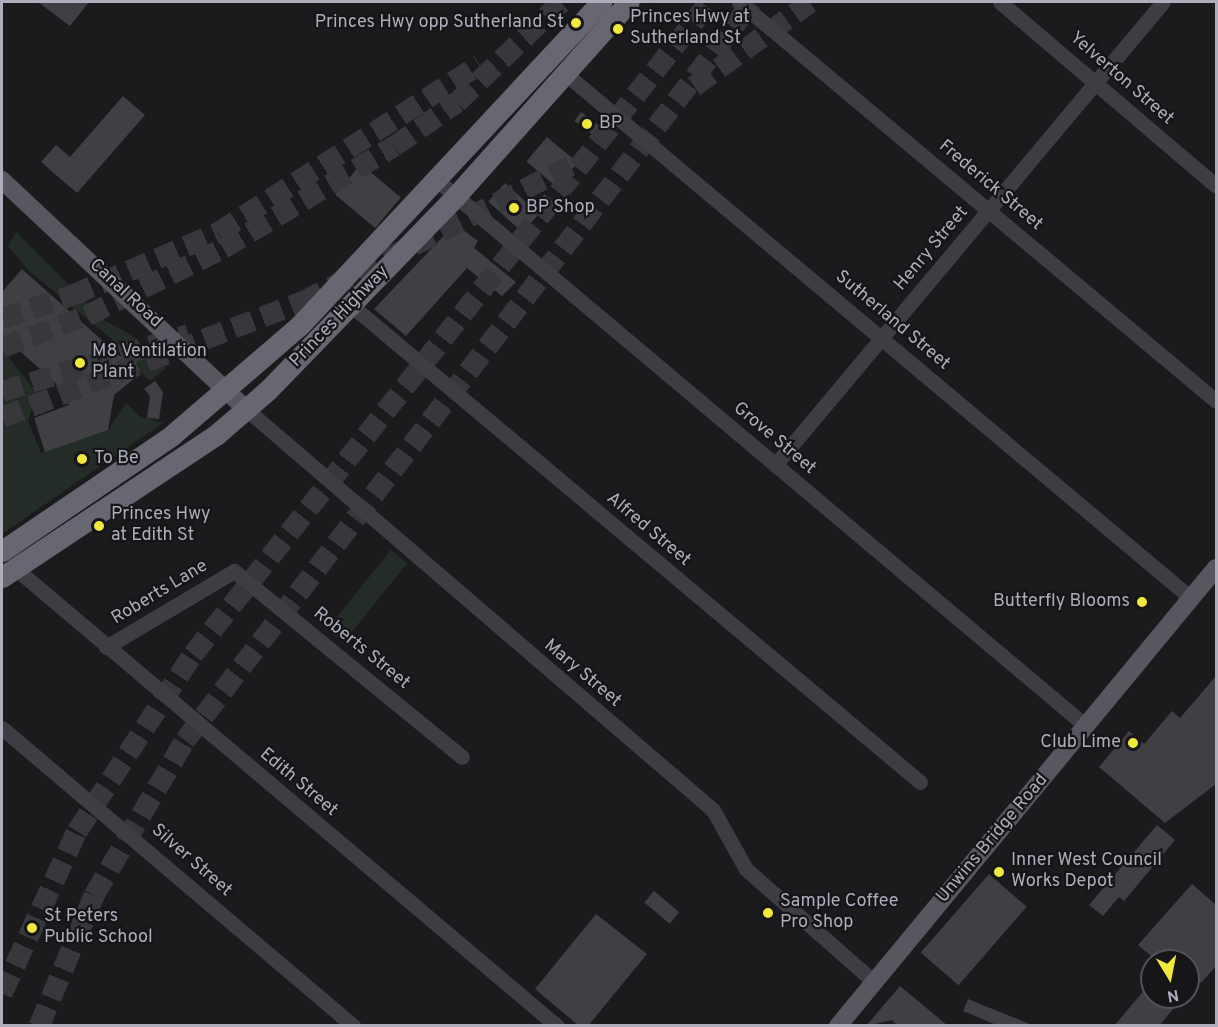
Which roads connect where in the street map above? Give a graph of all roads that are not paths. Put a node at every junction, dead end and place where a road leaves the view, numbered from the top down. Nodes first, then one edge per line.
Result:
1 (601, 2) edge
2 (629, 2) edge
3 (739, 2) edge
4 (1000, 2) edge
5 (1163, 2) edge
6 (567, 75) junction
7 (1096, 82) junction
8 (2, 180) edge
9 (438, 181) junction
10 (1216, 186) edge
11 (455, 197) junction
12 (989, 211) junction
13 (352, 306) junction
14 (882, 338) junction
15 (228, 389) junction
16 (1216, 401) edge
17 (246, 409) junction
18 (775, 465) junction
19 (2, 551) edge
20 (1216, 568) edge
21 (234, 571) joint
22 (8, 572) edge
23 (1191, 598) junction
24 (106, 647) junction
25 (1086, 726) junction
26 (2, 728) edge
27 (462, 757) dead end
28 (920, 782) dead end
29 (874, 982) junction
30 (352, 1025) edge
31 (557, 1026) edge
32 (838, 1026) edge

1 - 9 highway, Princes Highway
2 - 6 highway, Princes Highway
3 - 12 street, Frederick Street
4 - 7 street, Yelverton Street
5 - 7 street, Henry Street
6 - 11 highway, Princes Highway
6 - 14 street, Sutherland Street
7 - 10 street, Yelverton Street
7 - 12 street, Henry Street
8 - 15 main road, Canal Road
9 - 11 street, Grove Street
9 - 15 highway, Princes Highway
11 - 13 highway, Princes Highway
11 - 18 street, Grove Street
12 - 14 street, Henry Street
12 - 16 street, Frederick Street
13 - 17 highway, Princes Highway
13 - 28 street, Alfred Street
14 - 18 street, Henry Street
14 - 23 street, Sutherland Street
15 - 17 main road, Canal Road
15 - 19 highway, Princes Highway
17 - 22 highway, Princes Highway
17 - 29 street, Mary Street
18 - 25 street, Grove Street
20 - 23 main road, Unwins Bridge Road
21 - 24 street, Roberts Lane
21 - 27 street, Roberts Street
22 - 24 street, Edith Street
23 - 25 main road, Unwins Bridge Road
24 - 31 street, Edith Street
25 - 29 main road, Unwins Bridge Road
26 - 30 street, Silver Street
29 - 32 main road, Unwins Bridge Road

